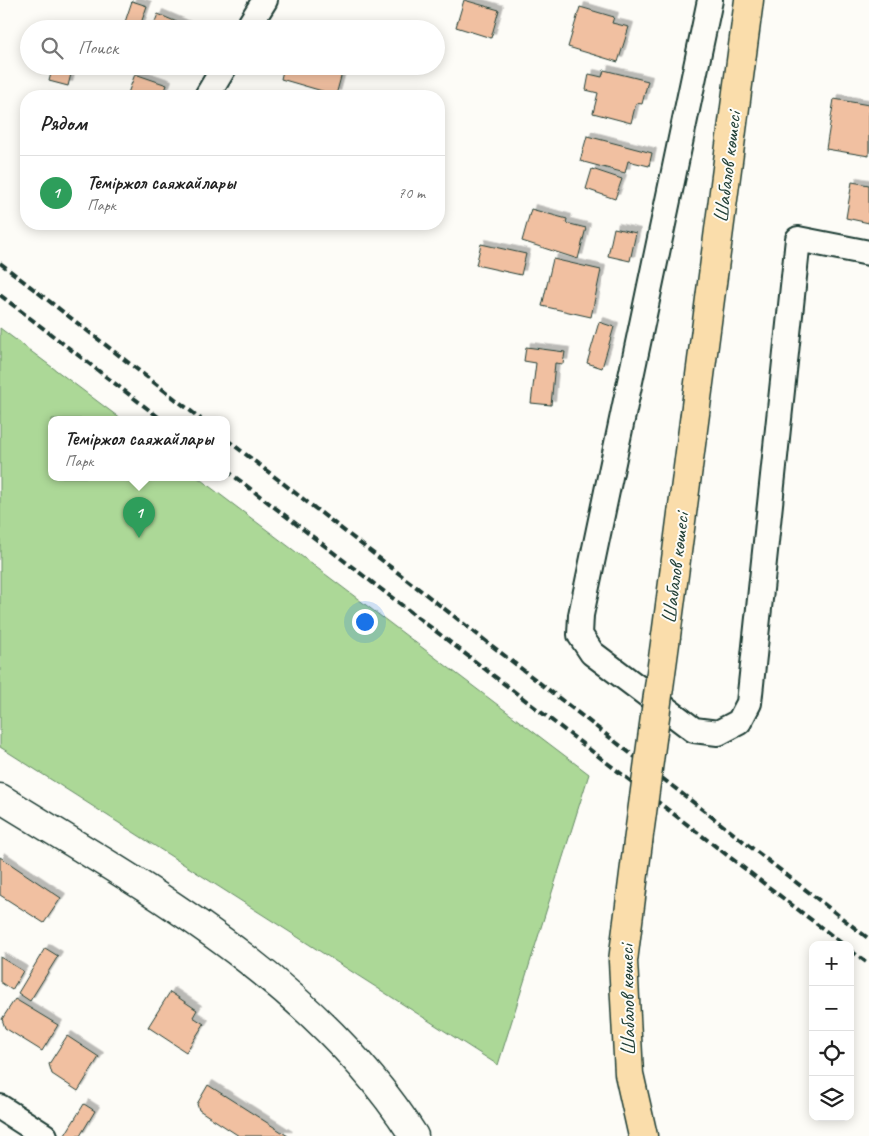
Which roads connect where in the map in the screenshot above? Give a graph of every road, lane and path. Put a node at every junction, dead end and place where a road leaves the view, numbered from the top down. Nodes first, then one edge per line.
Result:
1 (265, 0) edge
2 (710, 0) edge
3 (749, 0) edge
4 (253, 20) edge
5 (220, 75) edge
6 (211, 90) edge
7 (869, 253) edge
8 (0, 798) edge
9 (0, 1107) edge
10 (45, 1136) edge
11 (414, 1136) edge
12 (643, 1136) edge

1 - 4 street
2 - 7 street
3 - 12 main road, Шабалов көшесі, bridge
5 - 6 street
8 - 11 main road
9 - 10 street

